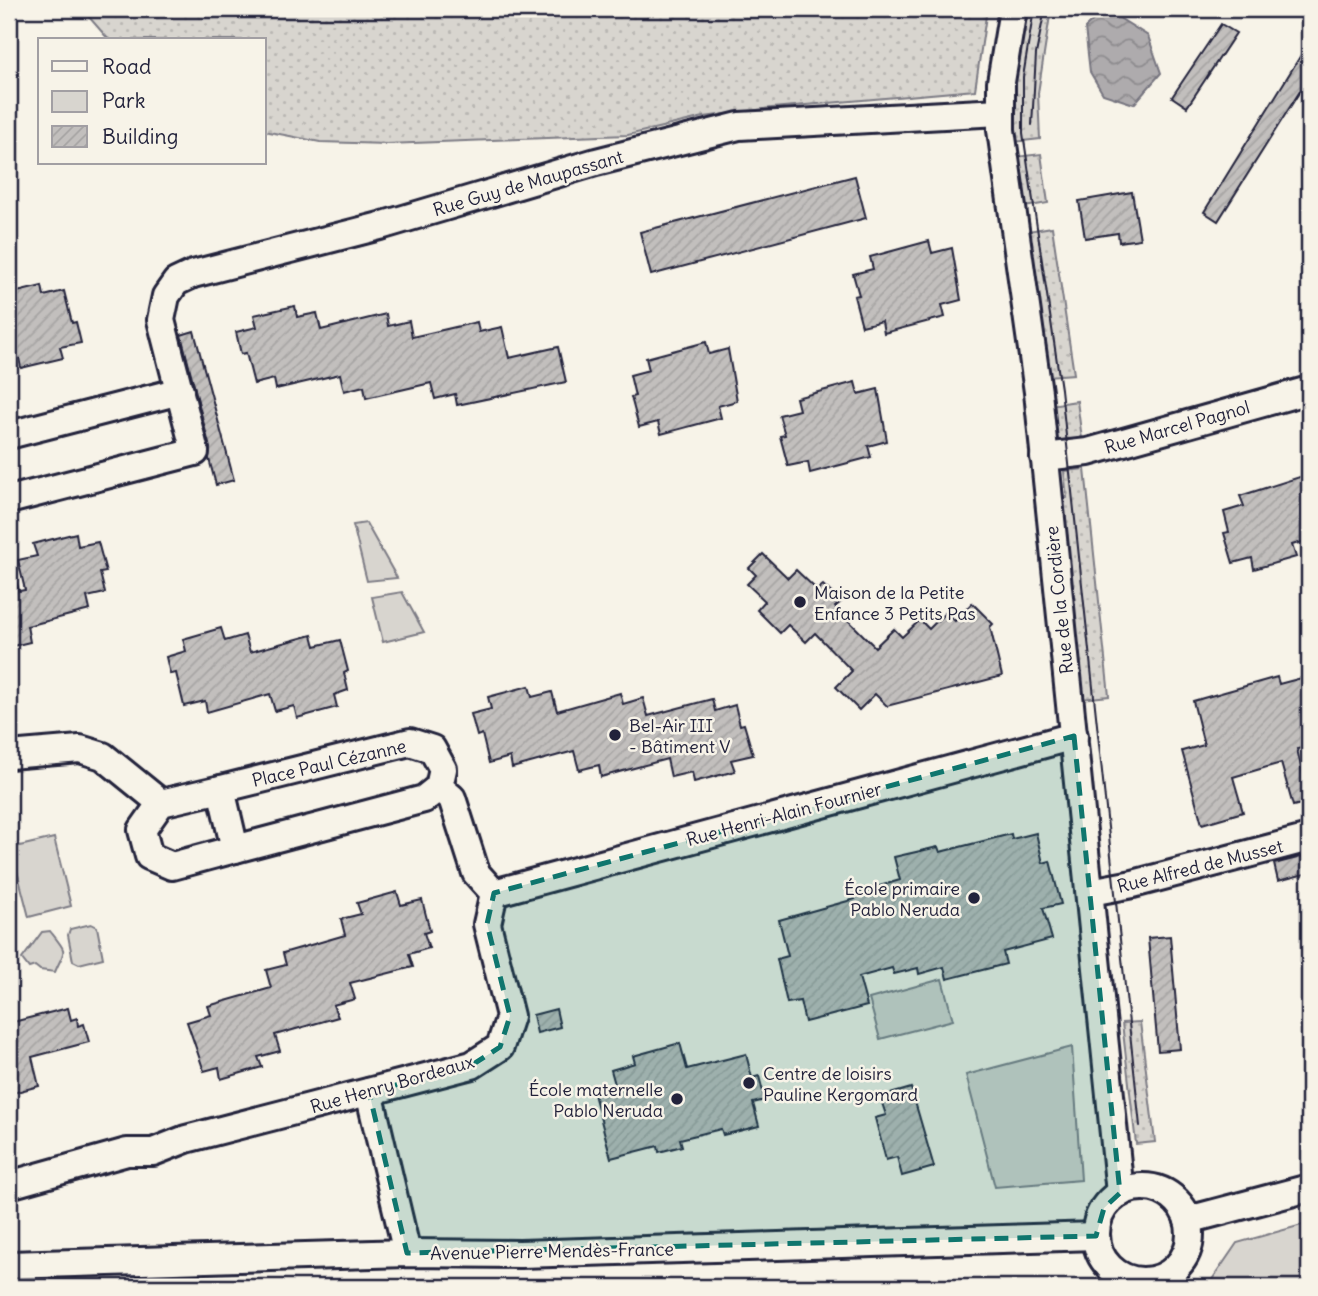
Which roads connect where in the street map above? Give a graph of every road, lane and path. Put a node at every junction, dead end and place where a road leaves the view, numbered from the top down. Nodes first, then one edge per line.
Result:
1 (1013, 9) edge
2 (1000, 112) junction
3 (1309, 390) edge
4 (180, 391) junction
5 (9, 435) edge
6 (1044, 457) junction
7 (9, 500) edge
8 (1073, 736) junction
9 (9, 755) edge
10 (439, 787) junction
11 (221, 789) junction
12 (161, 803) junction
13 (1309, 838) edge
14 (235, 849) junction
15 (1090, 892) junction
16 (494, 893) junction
17 (369, 1092) junction
18 (9, 1185) edge
19 (1309, 1188) edge
20 (1120, 1193) junction
21 (1188, 1220) junction
22 (1096, 1236) junction
23 (407, 1253) junction
24 (9, 1265) edge
25 (1147, 1284) edge

1 - 2 street, Rue de la Cordière
2 - 4 street, Rue Guy de Maupassant
2 - 6 street, Rue de la Cordière
3 - 6 street, Rue Marcel Pagnol
4 - 5 street
4 - 7 street, Rue Guy de Maupassant
6 - 8 street, Rue de la Cordière
8 - 15 street, Rue de la Cordière
8 - 16 street, Rue Henri-Alain Fournier
9 - 12 street
10 - 11 street, Place Paul Cézanne
10 - 14 street
10 - 16 street
11 - 12 street, Place Paul Cézanne
11 - 14 street
12 - 14 street
13 - 15 street, Rue Alfred de Musset
15 - 20 street, Rue de la Cordière
16 - 17 street, Rue Henry Bordeaux
17 - 18 street, Rue Henry Bordeaux
17 - 23 street
19 - 21 street
20 - 21 street
20 - 22 street
21 - 25 street
22 - 23 street, Avenue Pierre Mendès-France
22 - 25 street
23 - 24 street, Avenue Pierre Mendès-France

